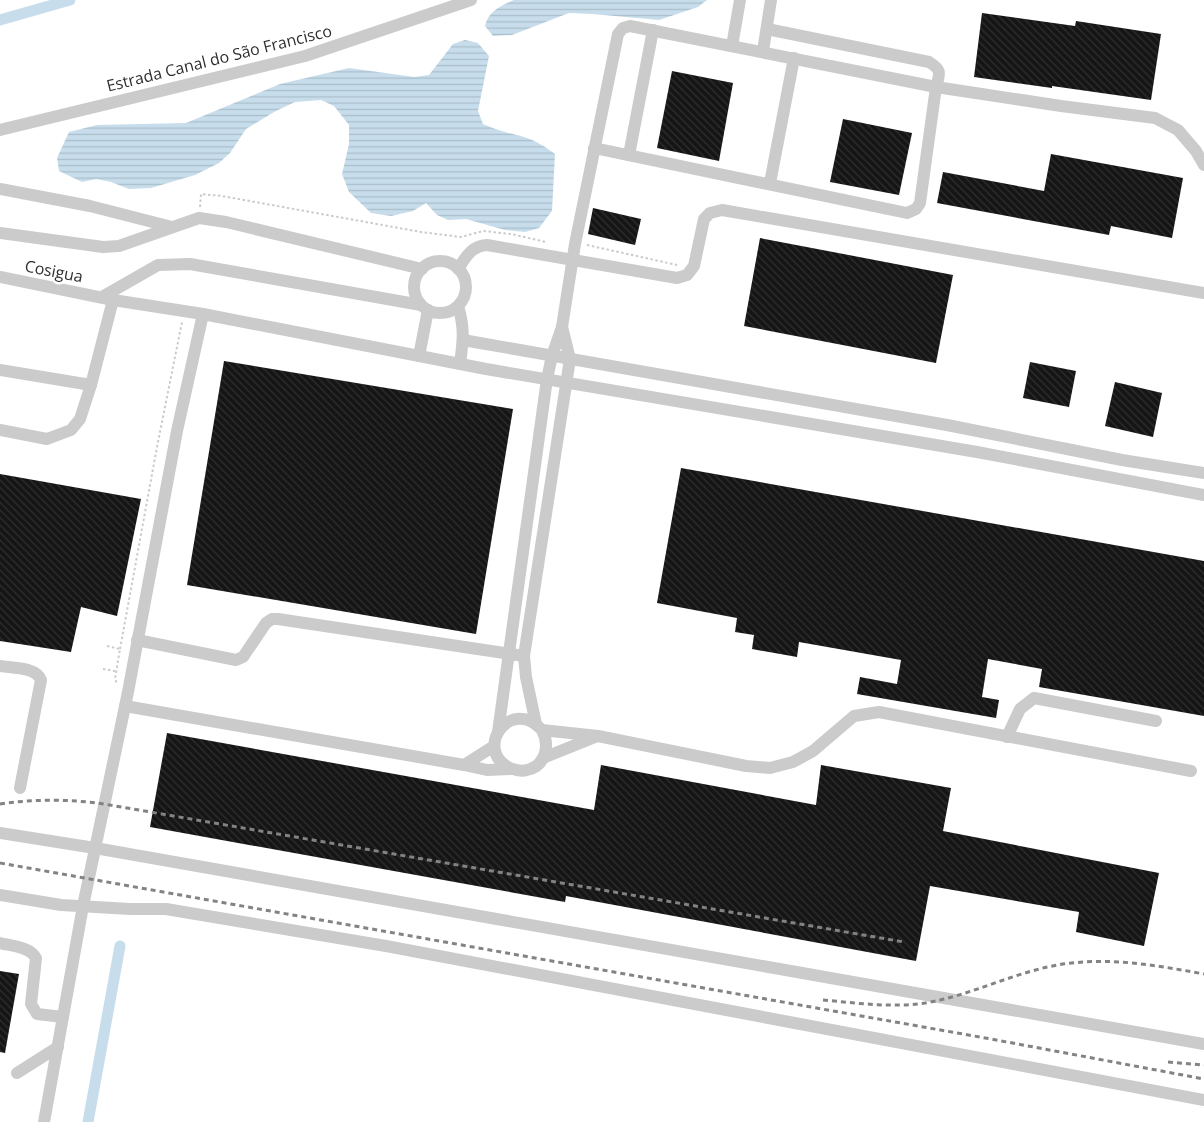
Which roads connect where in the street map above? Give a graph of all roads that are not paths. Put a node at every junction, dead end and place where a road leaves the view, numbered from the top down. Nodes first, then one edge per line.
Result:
1 (471, 0) edge
2 (740, 0) edge
3 (771, 0) edge
4 (767, 29) junction
5 (653, 30) junction
6 (732, 46) junction
7 (763, 51) junction
8 (794, 58) junction
9 (936, 87) junction
10 (0, 130) edge
11 (594, 148) junction
12 (630, 155) junction
13 (1204, 165) edge
14 (770, 184) junction
15 (0, 189) edge
16 (172, 227) junction
17 (0, 233) edge
18 (571, 259) junction
19 (422, 268) junction
20 (458, 269) junction
21 (0, 277) edge
22 (1204, 293) edge
23 (108, 298) junction
24 (458, 306) junction
25 (424, 308) junction
26 (203, 314) junction
27 (562, 327) junction
28 (463, 340) junction
29 (419, 356) junction
30 (552, 356) junction
31 (570, 359) junction
32 (460, 364) junction
33 (0, 370) edge
34 (547, 380) junction
35 (567, 383) junction
36 (91, 385) junction
37 (749, 390) junction
38 (745, 413) junction
39 (941, 424) junction
40 (0, 430) edge
41 (938, 446) junction
42 (1122, 460) junction
43 (1204, 474) edge
44 (1120, 480) junction
45 (1204, 495) edge
46 (528, 518) junction
47 (546, 522) junction
48 (137, 640) junction
49 (508, 653) junction
50 (524, 656) junction
51 (0, 666) edge
52 (125, 706) junction
53 (1156, 721) dead end
54 (539, 727) junction
55 (498, 732) junction
56 (598, 736) junction
57 (1007, 737) junction
58 (494, 746) junction
59 (543, 758) junction
60 (464, 765) junction
61 (511, 769) junction
62 (1191, 772) dead end
63 (20, 788) dead end
64 (0, 833) edge
65 (95, 848) junction
66 (0, 895) edge
67 (82, 906) junction
68 (0, 943) edge
69 (63, 1017) junction
70 (1204, 1044) edge
71 (58, 1047) junction
72 (17, 1073) dead end
73 (1204, 1100) edge
74 (44, 1122) edge

1 - 10 street, Estrada Canal do São Francisco
2 - 6 street
3 - 4 street
4 - 7 street
4 - 9 street
5 - 6 street
5 - 11 street
5 - 12 street
6 - 7 street
7 - 8 street
8 - 9 street
8 - 14 street
9 - 13 street
9 - 14 street
11 - 12 street
11 - 18 street
12 - 14 street
15 - 16 street
16 - 17 street
16 - 19 street
18 - 20 street
18 - 22 street
18 - 27 street
19 - 20 street
19 - 25 street
20 - 24 street
21 - 23 street, Cosigua
23 - 25 street
23 - 26 street, Cosigua
23 - 36 street
24 - 25 street
24 - 28 street
25 - 29 street
26 - 29 street, Cosigua
26 - 48 street
27 - 30 street
27 - 31 street
28 - 30 street
28 - 32 street
29 - 32 street, Cosigua
30 - 31 street
30 - 34 street
31 - 35 street
31 - 37 street
32 - 34 street, Cosigua
33 - 36 street
34 - 35 street, Cosigua
34 - 46 street
35 - 38 street, Cosigua
35 - 47 street
36 - 40 street
37 - 38 street
37 - 39 street
38 - 41 street, Cosigua
39 - 41 street
39 - 42 street
41 - 44 street, Cosigua
42 - 43 street
42 - 44 street
44 - 45 street, Cosigua
46 - 47 street
46 - 49 street
47 - 50 street
48 - 49 street
48 - 52 street
49 - 50 street
49 - 55 street
50 - 54 street
51 - 63 street
52 - 60 street
52 - 65 street
53 - 57 street
54 - 55 street
54 - 56 street
54 - 59 street
55 - 58 street
56 - 57 street
56 - 59 street
57 - 62 street
58 - 60 street
58 - 61 street
59 - 61 street
60 - 61 street
64 - 65 street
65 - 67 street
65 - 70 street
66 - 67 street
67 - 69 street
67 - 73 street
68 - 69 street
69 - 71 street
71 - 72 street
71 - 74 street

